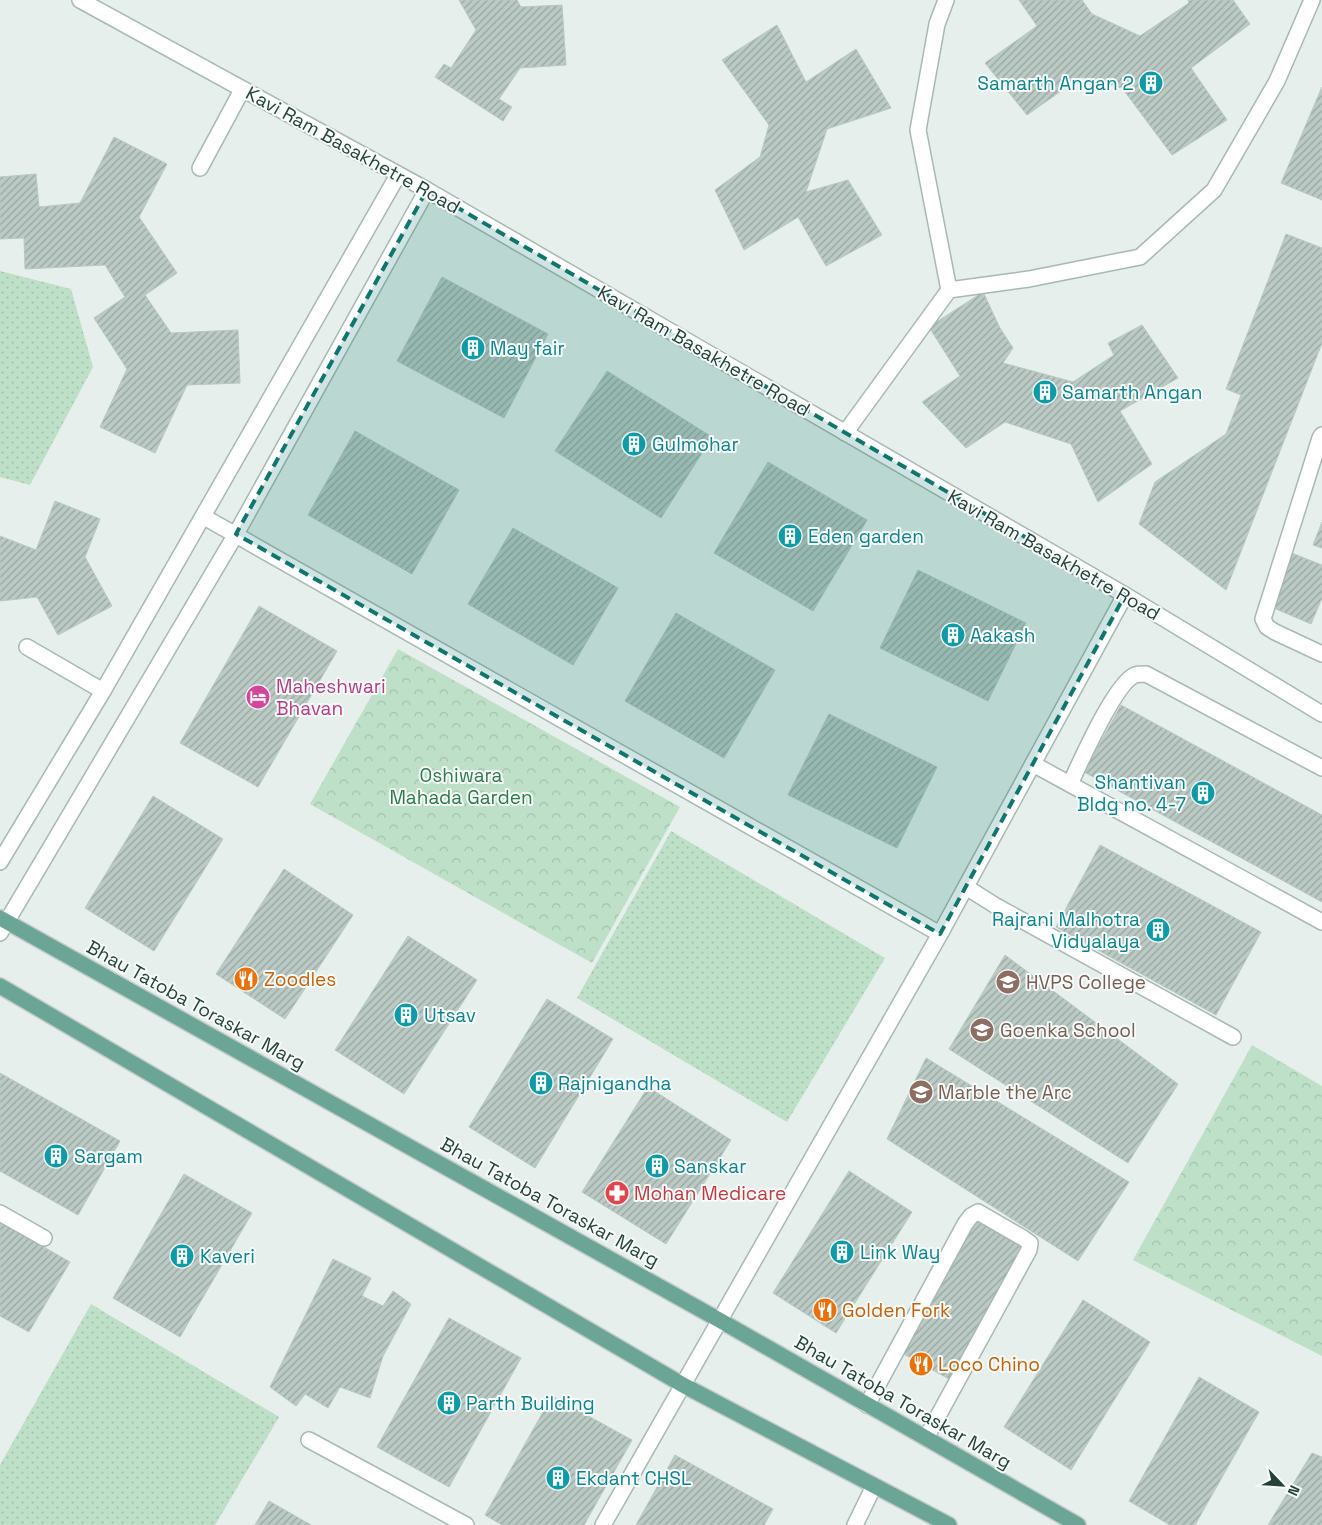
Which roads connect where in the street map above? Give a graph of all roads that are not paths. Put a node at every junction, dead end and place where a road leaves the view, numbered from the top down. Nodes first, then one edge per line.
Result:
1 (80, 0) edge
2 (946, 0) edge
3 (1312, 0) edge
4 (242, 90) junction
5 (200, 168) dead end
6 (398, 175) junction
7 (427, 190) junction
8 (949, 290) junction
9 (845, 433) junction
10 (1322, 435) edge
11 (204, 517) junction
12 (236, 534) junction
13 (1125, 595) junction
14 (28, 647) dead end
15 (1322, 654) edge
16 (103, 691) junction
17 (1322, 714) edge
18 (1033, 764) junction
19 (1322, 768) edge
20 (1070, 784) junction
21 (0, 862) edge
22 (966, 887) junction
23 (1322, 922) edge
24 (2, 924) edge
25 (940, 934) junction
26 (0, 986) edge
27 (1233, 1037) dead end
28 (0, 1213) edge
29 (44, 1238) dead end
30 (721, 1321) junction
31 (683, 1385) junction
32 (867, 1405) junction
33 (926, 1438) junction
34 (309, 1440) dead end
35 (874, 1486) junction
36 (466, 1525) edge
37 (603, 1525) edge
38 (855, 1525) edge
39 (949, 1525) edge
40 (1078, 1525) edge

1 - 4 street, Kavi Ram Basakhetre Road
2 - 8 street
3 - 8 street
4 - 5 street
4 - 6 street, Kavi Ram Basakhetre Road
6 - 7 street, Kavi Ram Basakhetre Road
6 - 11 street
7 - 9 street, Kavi Ram Basakhetre Road
7 - 12 street
8 - 9 street
9 - 13 street, Kavi Ram Basakhetre Road
10 - 15 street
11 - 12 street
11 - 16 street
12 - 24 street
12 - 25 street
13 - 17 street, Kavi Ram Basakhetre Road
13 - 18 street
14 - 16 street
16 - 21 street
18 - 20 street
18 - 22 street
19 - 20 street
20 - 23 street
22 - 25 street
22 - 27 street
24 - 30 main road, Bhau Tatoba Toraskar Marg
25 - 30 street
26 - 31 main road
28 - 29 street
30 - 31 street
30 - 32 main road, Bhau Tatoba Toraskar Marg
31 - 35 main road
31 - 37 street
32 - 33 main road, Bhau Tatoba Toraskar Marg
32 - 33 street
33 - 40 main road, Bhau Tatoba Toraskar Marg
34 - 36 street
35 - 38 street
35 - 39 main road

